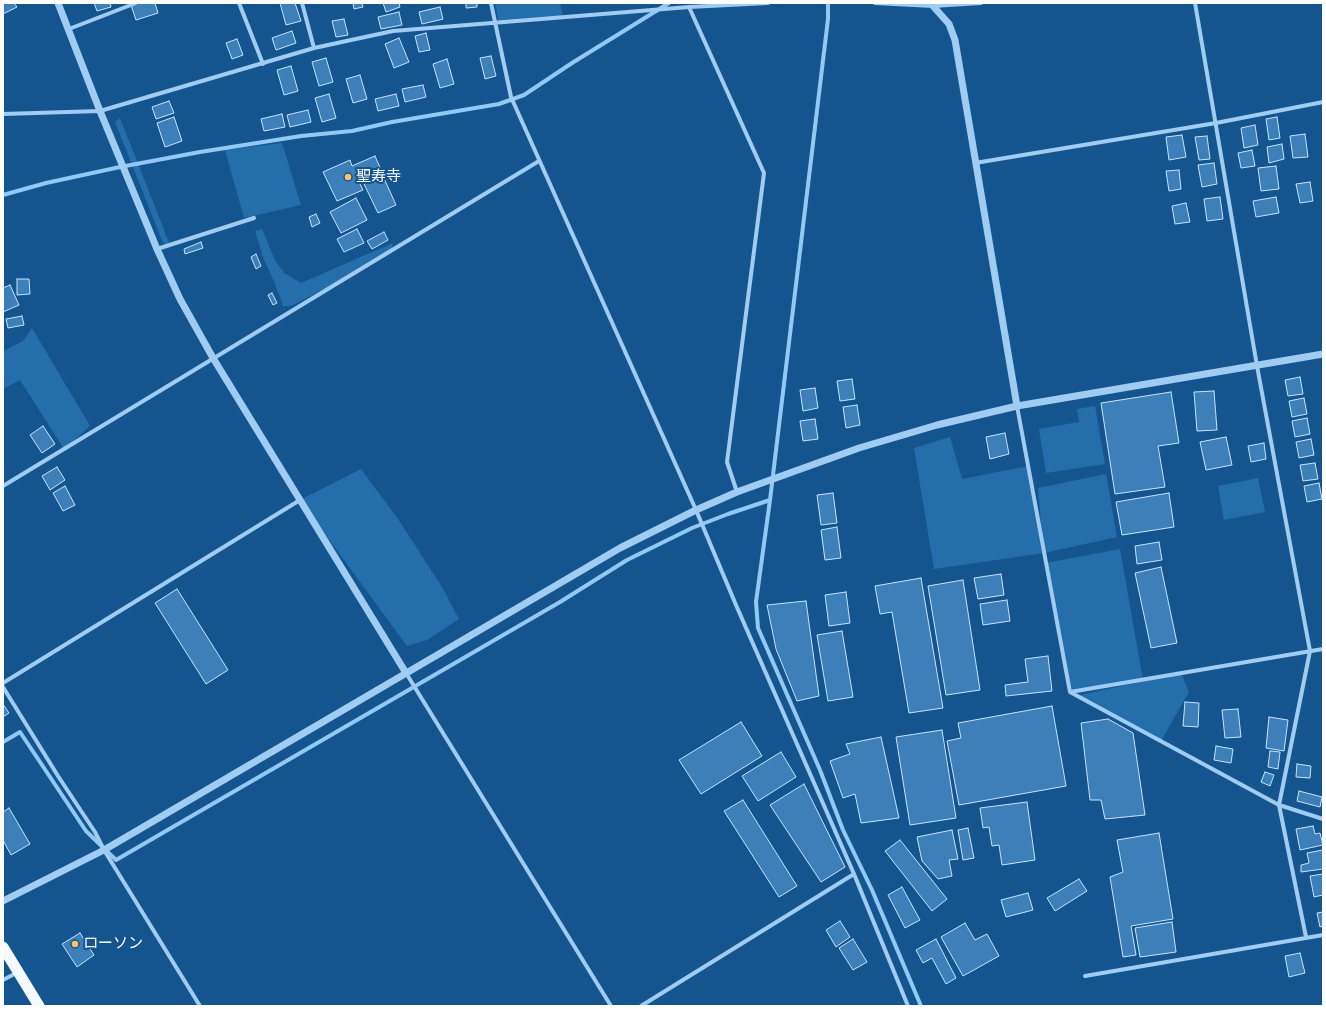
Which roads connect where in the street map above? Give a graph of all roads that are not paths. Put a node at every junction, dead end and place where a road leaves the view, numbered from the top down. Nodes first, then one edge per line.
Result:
1 (58, 3) edge
2 (136, 3) edge
3 (239, 3) edge
4 (302, 3) edge
5 (491, 3) edge
6 (768, 3) edge
7 (875, 3) edge
8 (981, 3) edge
9 (1195, 3) edge
10 (933, 4) edge
11 (689, 7) junction
12 (495, 23) junction
13 (69, 29) junction
14 (314, 48) junction
15 (263, 64) junction
16 (1323, 102) edge
17 (100, 111) junction
18 (3, 114) edge
19 (1216, 123) junction
20 (539, 161) junction
21 (975, 163) junction
22 (254, 218) dead end
23 (157, 249) junction
24 (1323, 354) edge
25 (213, 358) junction
26 (1257, 366) junction
27 (1016, 406) junction
28 (3, 486) edge
29 (737, 492) junction
30 (300, 500) junction
31 (696, 510) junction
32 (1323, 649) edge
33 (1310, 651) junction
34 (406, 672) junction
35 (3, 683) edge
36 (3, 687) edge
37 (1070, 692) junction
38 (1279, 805) junction
39 (1323, 819) edge
40 (104, 850) junction
41 (854, 874) junction
42 (3, 900) edge
43 (1323, 935) edge
44 (1306, 937) junction
45 (3, 947) edge
46 (18, 972) junction
47 (1085, 976) dead end
48 (3, 980) edge
49 (38, 1006) edge
50 (200, 1006) edge
51 (610, 1006) edge
52 (641, 1006) edge
53 (908, 1006) edge

1 - 13 street
2 - 13 street
3 - 15 street
4 - 14 street
5 - 12 street
6 - 11 street
7 - 10 street
8 - 10 street
9 - 19 street
10 - 21 street
11 - 12 street
11 - 29 street
12 - 14 street
12 - 20 street
13 - 17 street
14 - 15 street
15 - 17 street
16 - 19 street
17 - 18 street
17 - 23 street
19 - 21 street
19 - 26 street
20 - 25 street
20 - 31 street
21 - 27 street
22 - 23 street
23 - 25 street
24 - 26 street
25 - 28 street
25 - 30 street
26 - 27 street
26 - 33 street
27 - 29 street
27 - 37 street
29 - 31 street
30 - 34 street
30 - 35 street
31 - 34 street
31 - 41 street
32 - 33 street
33 - 37 street
33 - 38 street
34 - 40 street
34 - 51 street
36 - 40 street
37 - 38 street
38 - 39 street
38 - 44 street
40 - 42 street
40 - 50 street
41 - 52 street
41 - 53 street
43 - 44 street
44 - 47 street
45 - 46 highway
46 - 48 street
46 - 49 highway

